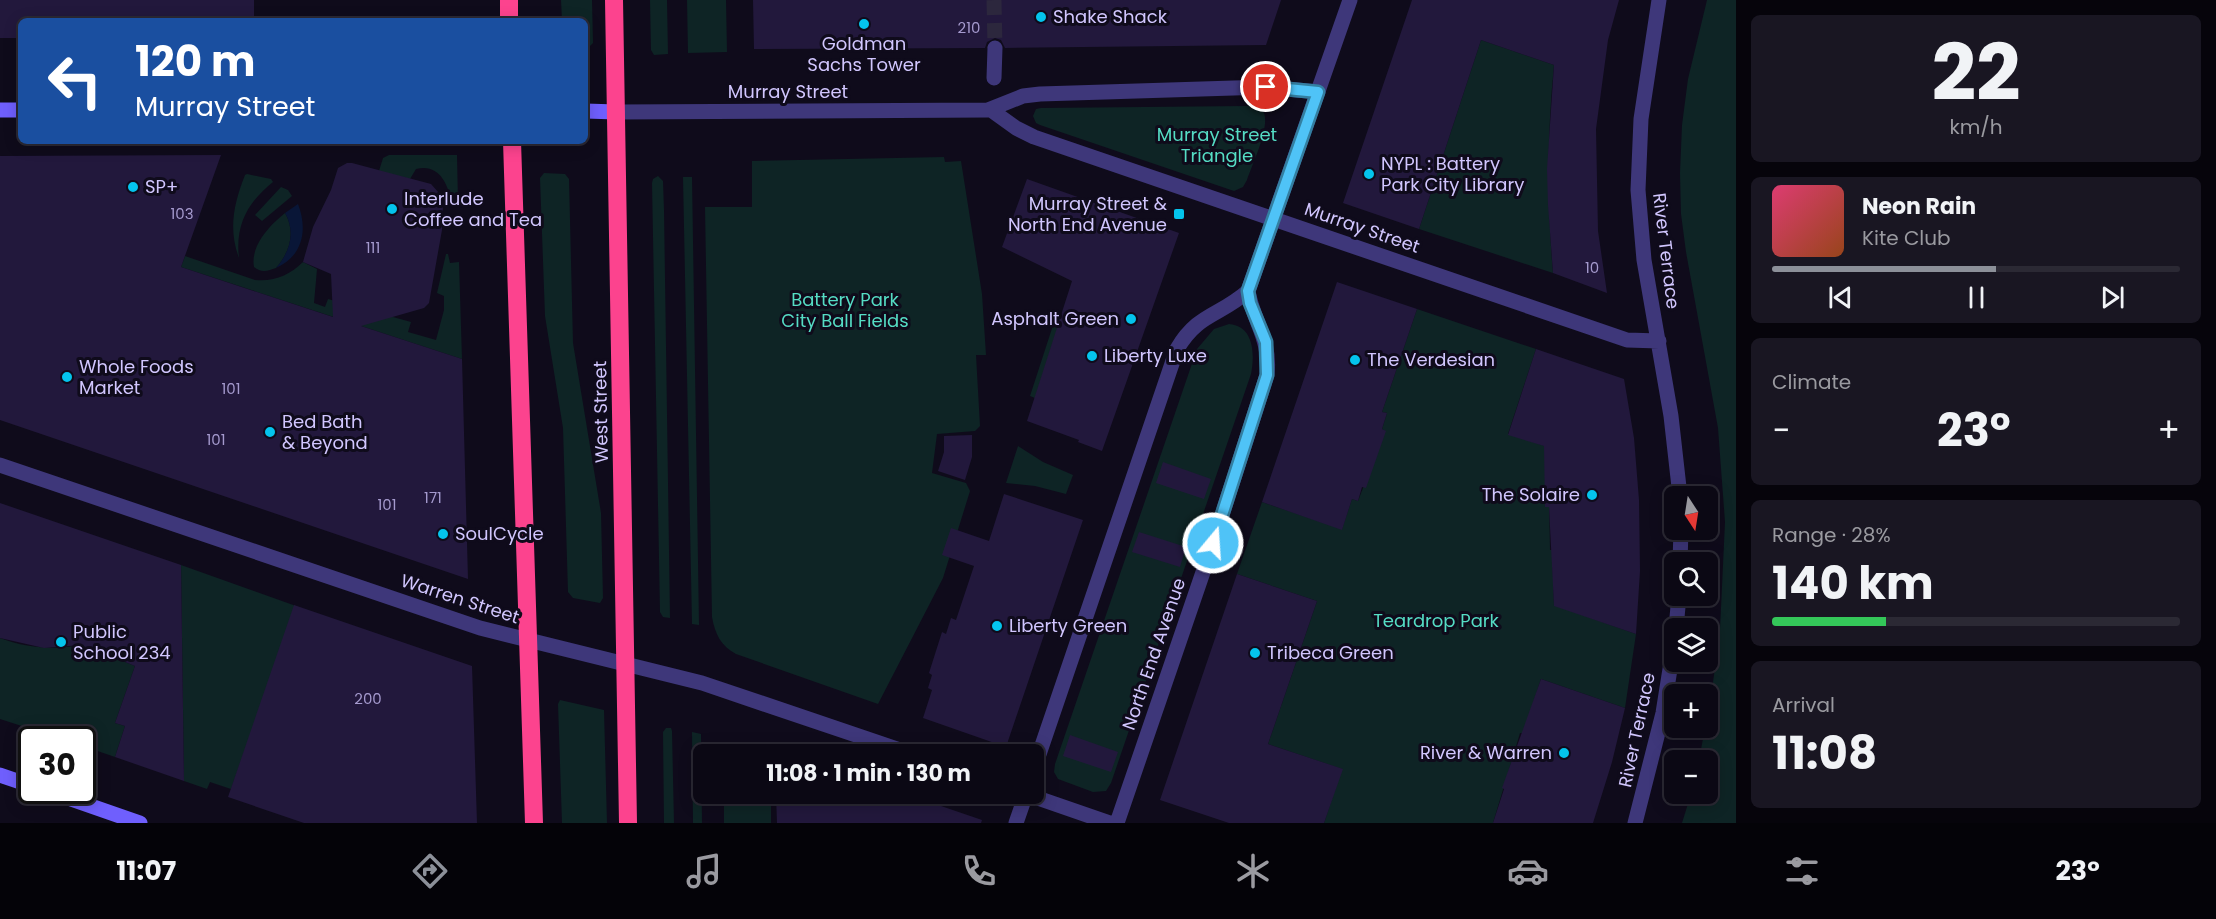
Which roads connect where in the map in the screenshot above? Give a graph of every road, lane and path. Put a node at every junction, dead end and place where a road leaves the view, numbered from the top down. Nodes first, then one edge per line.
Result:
1 (509, 0) edge
2 (614, 0) edge
3 (1350, 0) edge
4 (1658, 5) edge
5 (509, 18) edge
6 (995, 48) tunnel mouth
7 (994, 78) dead end
8 (1318, 92) junction
9 (0, 110) edge
10 (18, 110) edge
11 (991, 110) junction
12 (588, 111) edge
13 (617, 111) junction
14 (512, 144) edge
15 (1272, 219) junction
16 (1248, 291) junction
17 (1659, 341) junction
18 (0, 465) edge
19 (1679, 486) edge
20 (529, 642) junction
21 (627, 663) junction
22 (1669, 672) edge
23 (882, 744) edge
24 (1043, 744) edge
25 (0, 775) edge
26 (18, 781) edge
27 (1044, 800) edge
28 (85, 804) edge
29 (1023, 804) edge
30 (140, 823) edge
31 (534, 823) edge
32 (628, 823) edge
33 (1017, 823) edge
34 (1110, 823) edge
35 (1117, 823) edge
36 (1635, 823) edge

1 - 5 highway
2 - 13 highway, West Street
3 - 8 street
4 - 17 street, River Terrace
6 - 7 street
8 - 11 street, Murray Street
8 - 15 street
9 - 10 main road
11 - 13 street, Murray Street
11 - 15 street, Murray Street
12 - 13 main road, Murray Street
13 - 21 highway, West Street
14 - 20 highway
15 - 16 street
15 - 17 street, Murray Street
16 - 24 street
16 - 35 street, North End Avenue
17 - 19 street, River Terrace
18 - 20 street, Warren Street
20 - 21 street, Warren Street
20 - 31 highway
21 - 23 street, Warren Street
21 - 32 highway, West Street
22 - 36 street, River Terrace
25 - 26 main road
27 - 34 street
28 - 30 main road
29 - 33 street

